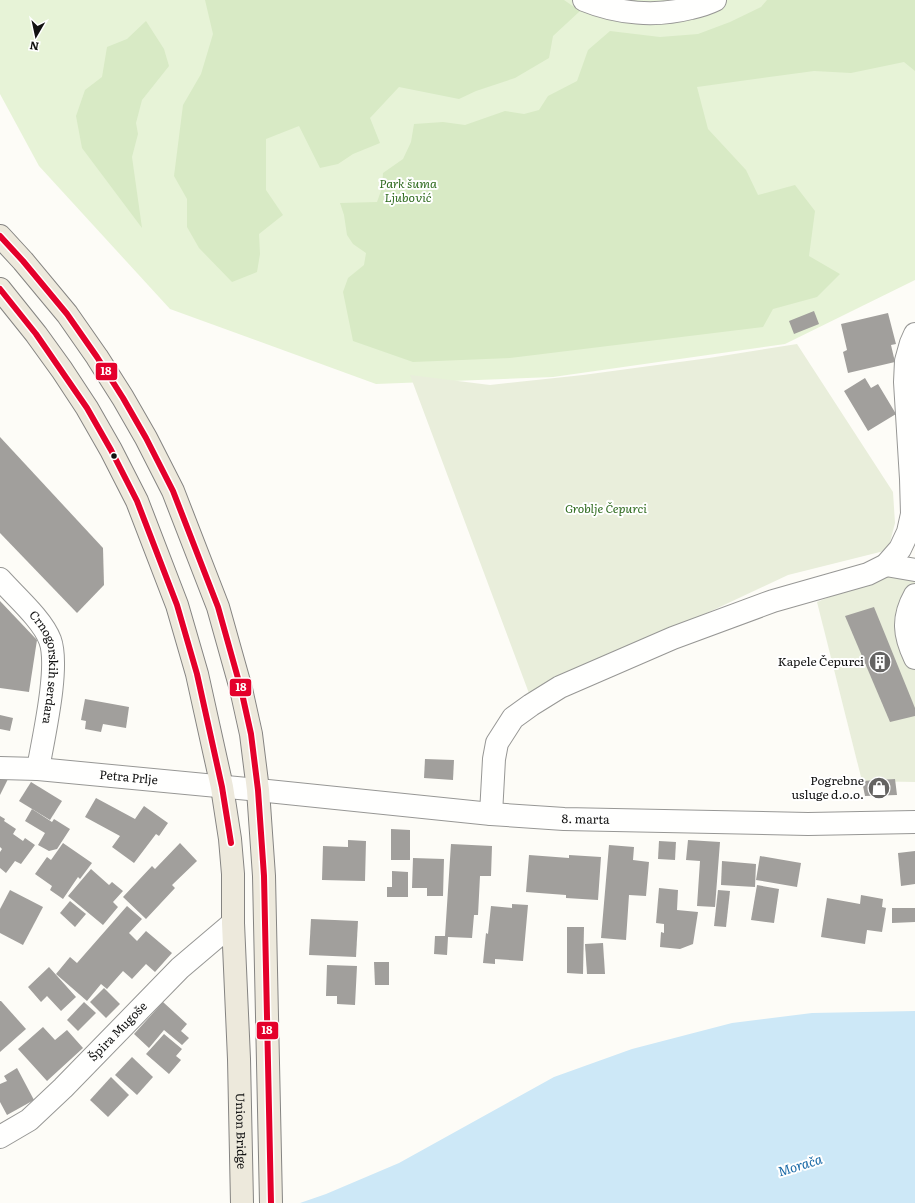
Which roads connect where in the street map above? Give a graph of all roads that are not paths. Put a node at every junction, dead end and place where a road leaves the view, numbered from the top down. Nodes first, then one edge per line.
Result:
1 (584, 0) edge
2 (715, 0) edge
3 (0, 236) edge
4 (0, 288) edge
5 (915, 334) edge
6 (886, 565) junction
7 (915, 570) edge
8 (0, 579) edge
9 (915, 595) edge
10 (915, 658) edge
11 (0, 768) edge
12 (38, 769) junction
13 (222, 787) junction
14 (258, 790) junction
15 (491, 814) junction
16 (915, 822) edge
17 (233, 923) junction
18 (0, 1137) edge
19 (242, 1203) edge
20 (272, 1203) edge

1 - 2 street
3 - 14 main road
4 - 13 main road, Union Bridge
5 - 6 street
6 - 7 street
6 - 15 street
8 - 12 street, Crnogorskih serdara
9 - 10 street
11 - 12 street, Petra Prlje
12 - 13 street, Petra Prlje
13 - 14 street, Petra Prlje
13 - 17 main road, Union Bridge
14 - 15 street, 8. marta
14 - 20 main road
15 - 16 street, 8. marta
17 - 18 street, Špira Mugoše
17 - 19 main road, Union Bridge

